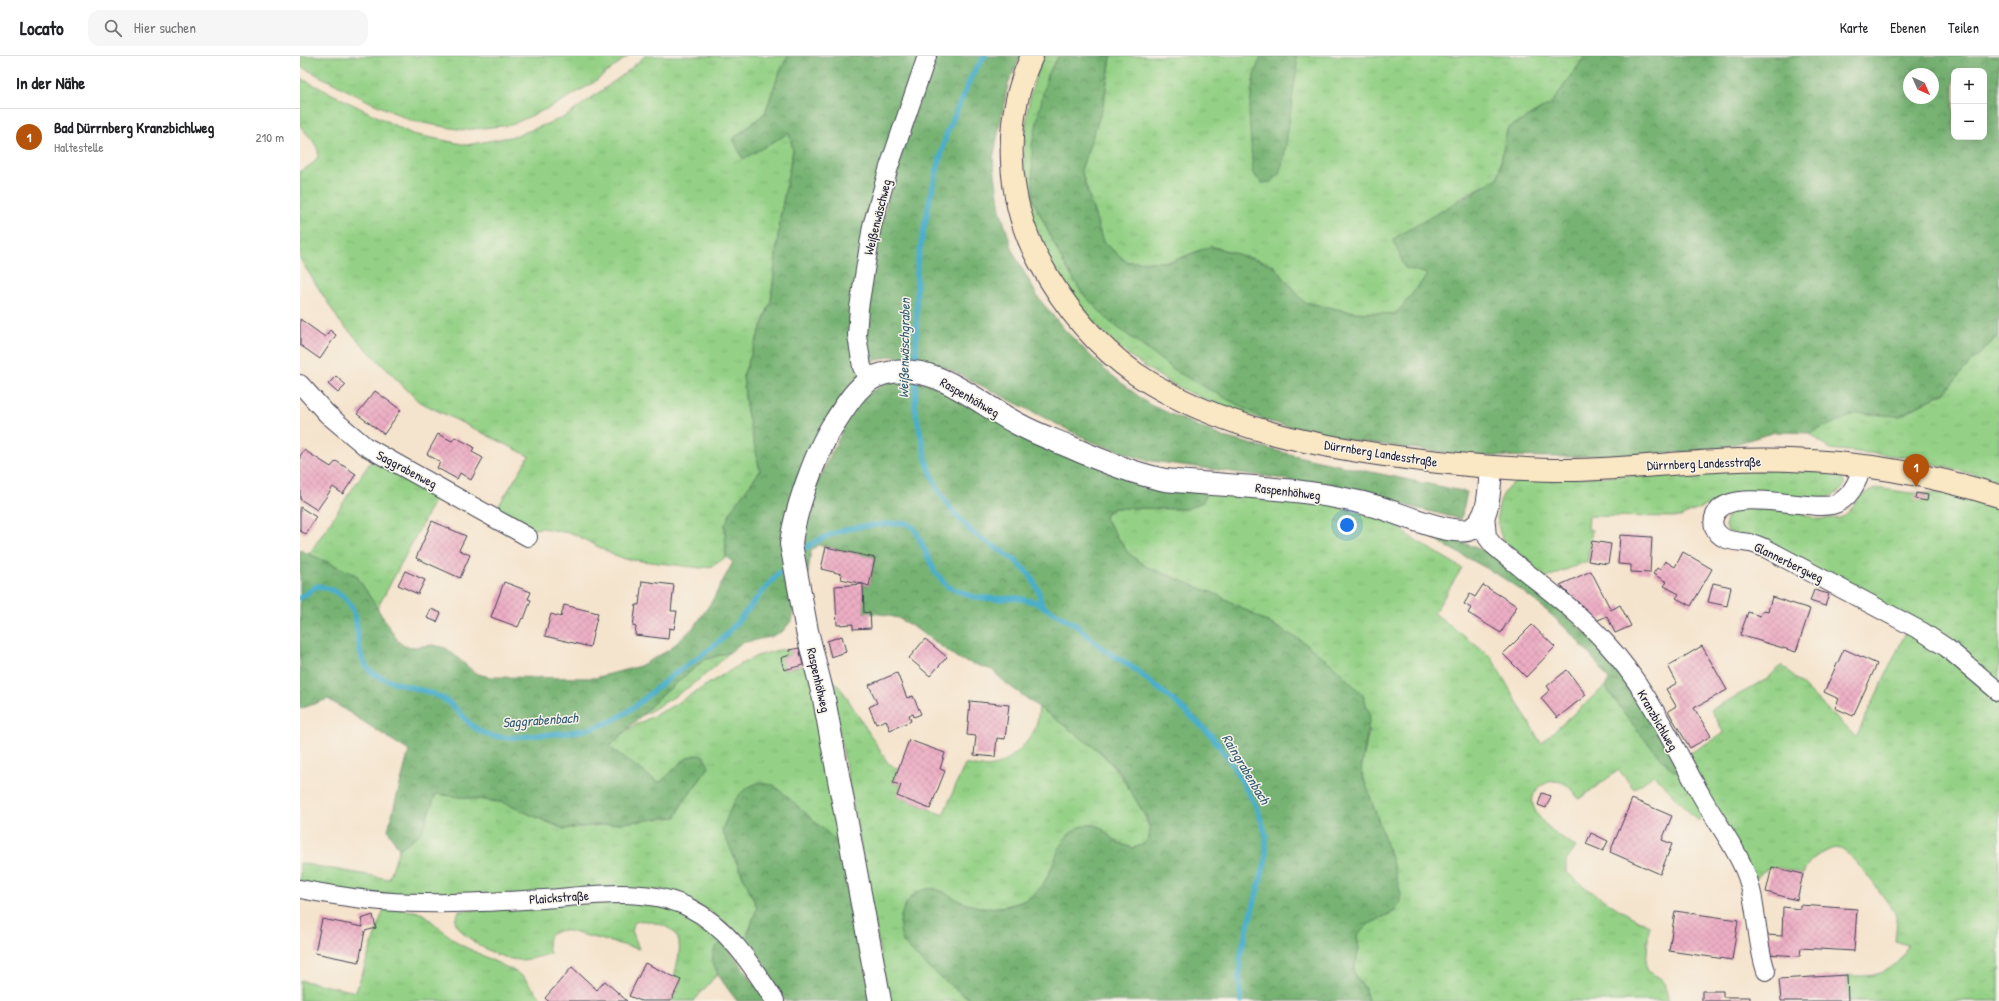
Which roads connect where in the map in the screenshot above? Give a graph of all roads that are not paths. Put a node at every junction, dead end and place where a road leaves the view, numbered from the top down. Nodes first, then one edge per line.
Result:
1 (927, 56) edge
2 (1032, 56) edge
3 (870, 381) junction
4 (300, 384) edge
5 (1862, 467) junction
6 (1491, 468) junction
7 (1999, 496) edge
8 (1485, 514) junction
9 (1455, 531) junction
10 (528, 537) dead end
11 (1499, 550) junction
12 (1999, 692) edge
13 (300, 889) edge
14 (1766, 971) dead end
15 (775, 1001) edge
16 (880, 1001) edge

1 - 3 street, Weißenwäschweg
2 - 6 main road, Dürrnberg Landesstraße
3 - 9 street, Raspenhöhweg
3 - 16 street, Raspenhöhweg
4 - 10 street, Saggrabenweg
5 - 6 main road, Dürrnberg Landesstraße
5 - 7 main road, Dürrnberg Landesstraße
5 - 12 street, Glannerbergweg
6 - 8 street
8 - 9 street, Raspenhöhweg
8 - 11 street, Kranzbichlweg
9 - 11 street
11 - 14 street, Kranzbichlweg
13 - 15 street, Plaickstraße

